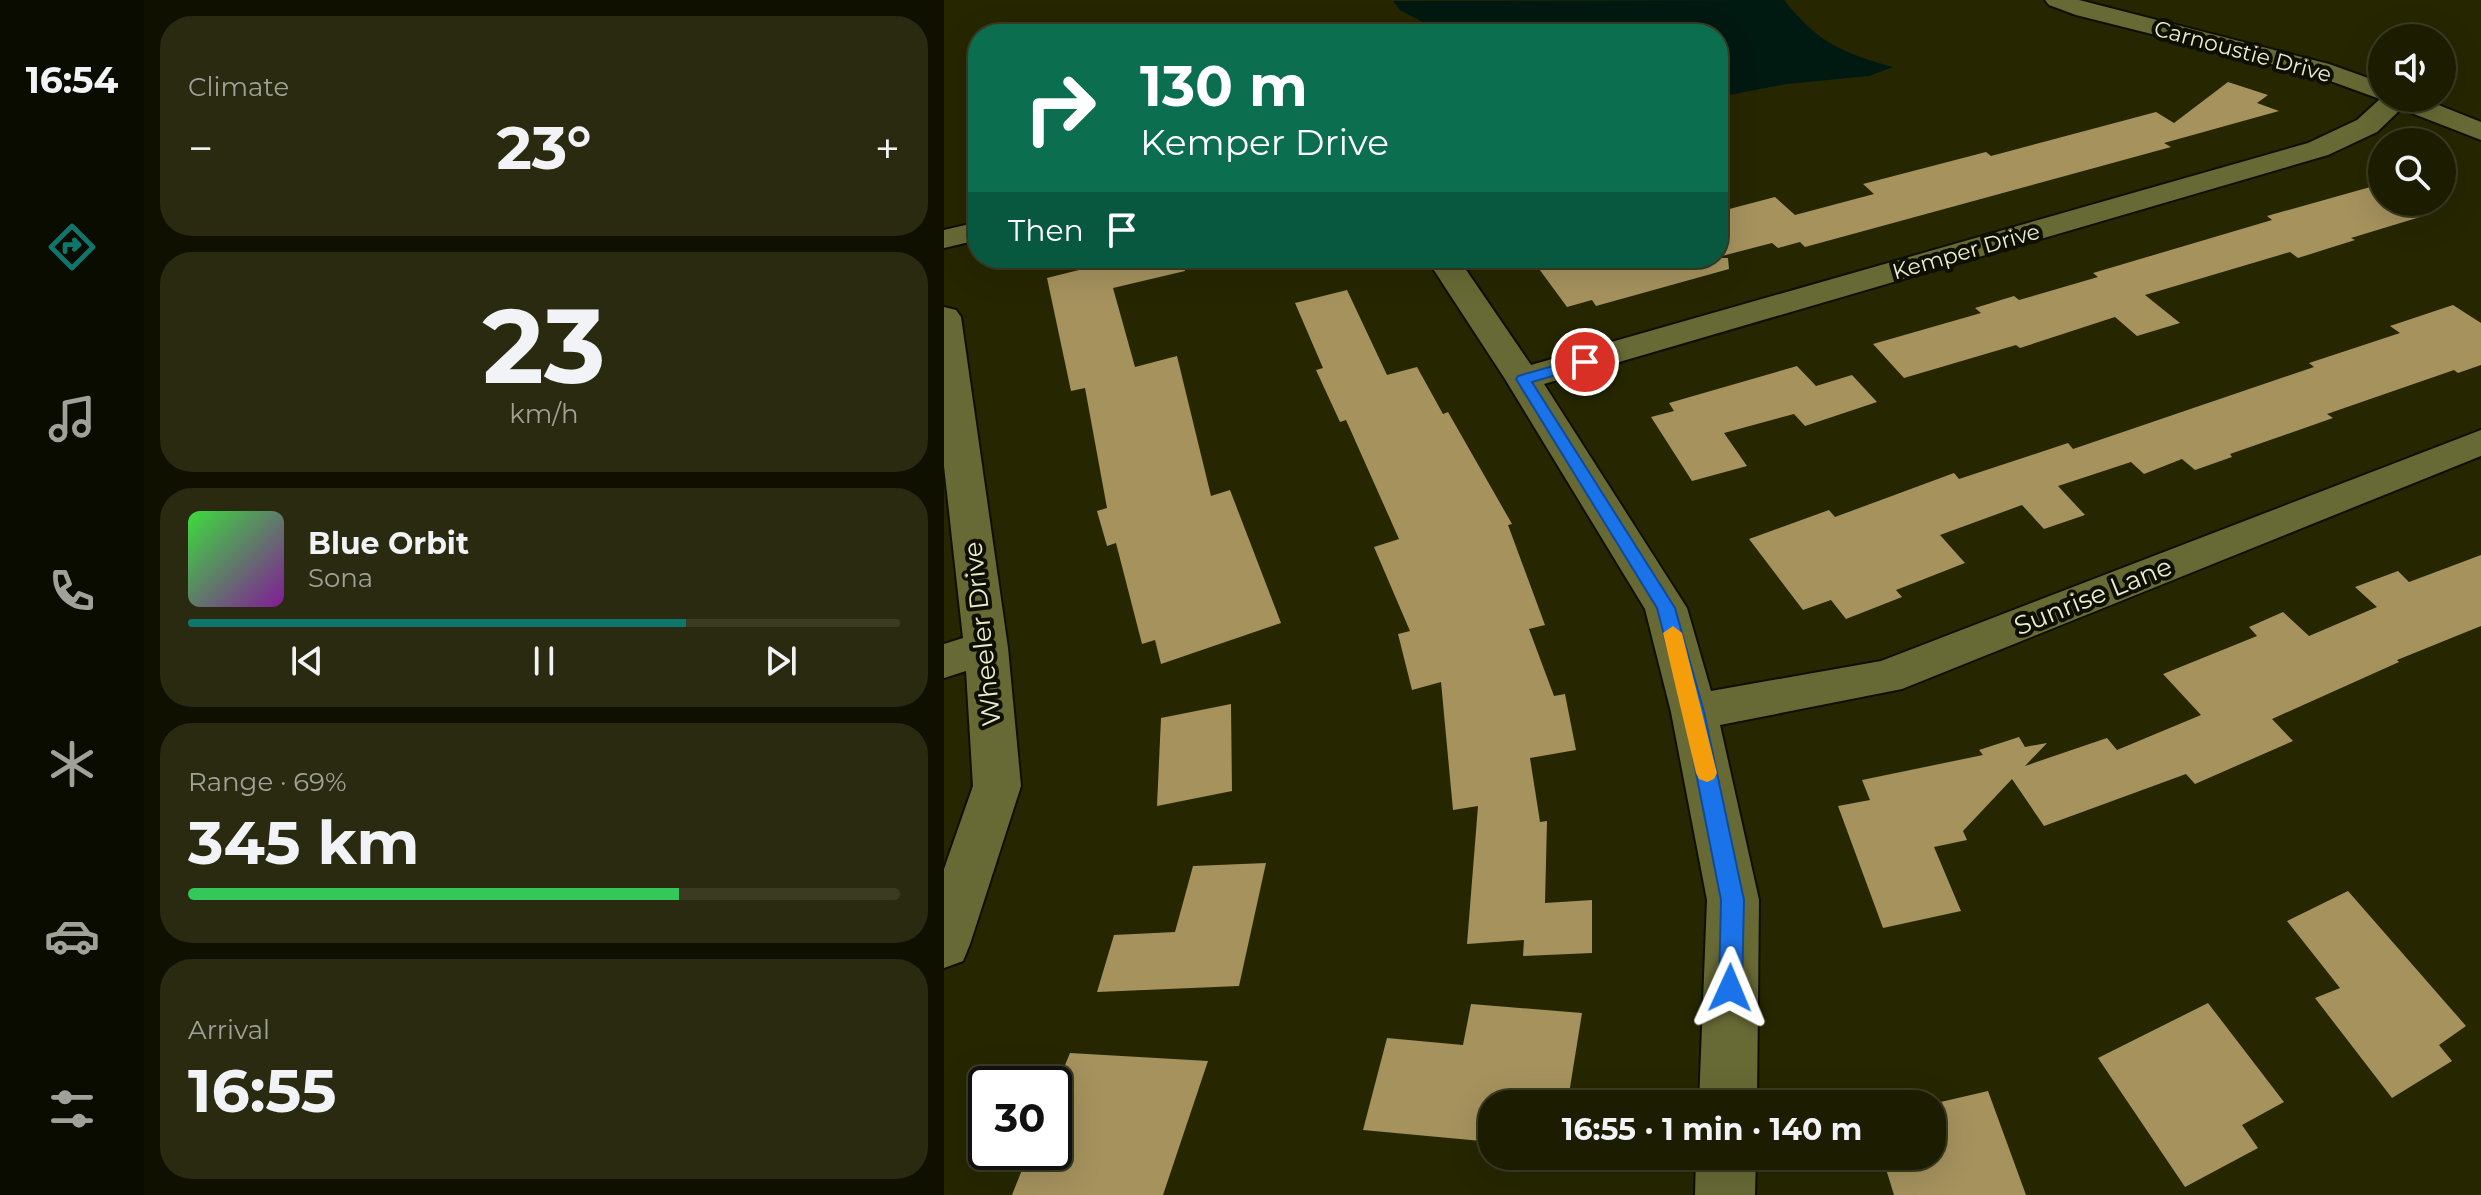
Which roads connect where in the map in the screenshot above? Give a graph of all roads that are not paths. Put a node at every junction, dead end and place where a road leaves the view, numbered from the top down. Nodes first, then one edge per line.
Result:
1 (2057, 0) edge
2 (2368, 87) edge
3 (2382, 112) edge
4 (2432, 112) edge
5 (2481, 132) edge
6 (968, 233) edge
7 (944, 239) edge
8 (1449, 268) edge
9 (944, 317) edge
10 (1523, 379) junction
11 (2481, 442) edge
12 (986, 648) junction
13 (944, 661) edge
14 (1694, 712) junction
15 (944, 944) edge
16 (1728, 1090) edge
17 (1726, 1170) edge
18 (1725, 1195) edge

1 - 2 street, Carnoustie Drive
3 - 10 street, Kemper Drive
4 - 5 street
6 - 7 street
8 - 10 street
9 - 12 street, Wheeler Drive
10 - 14 street
11 - 14 street, Sunrise Lane
12 - 13 street
12 - 15 street, Wheeler Drive
14 - 16 street
17 - 18 street

